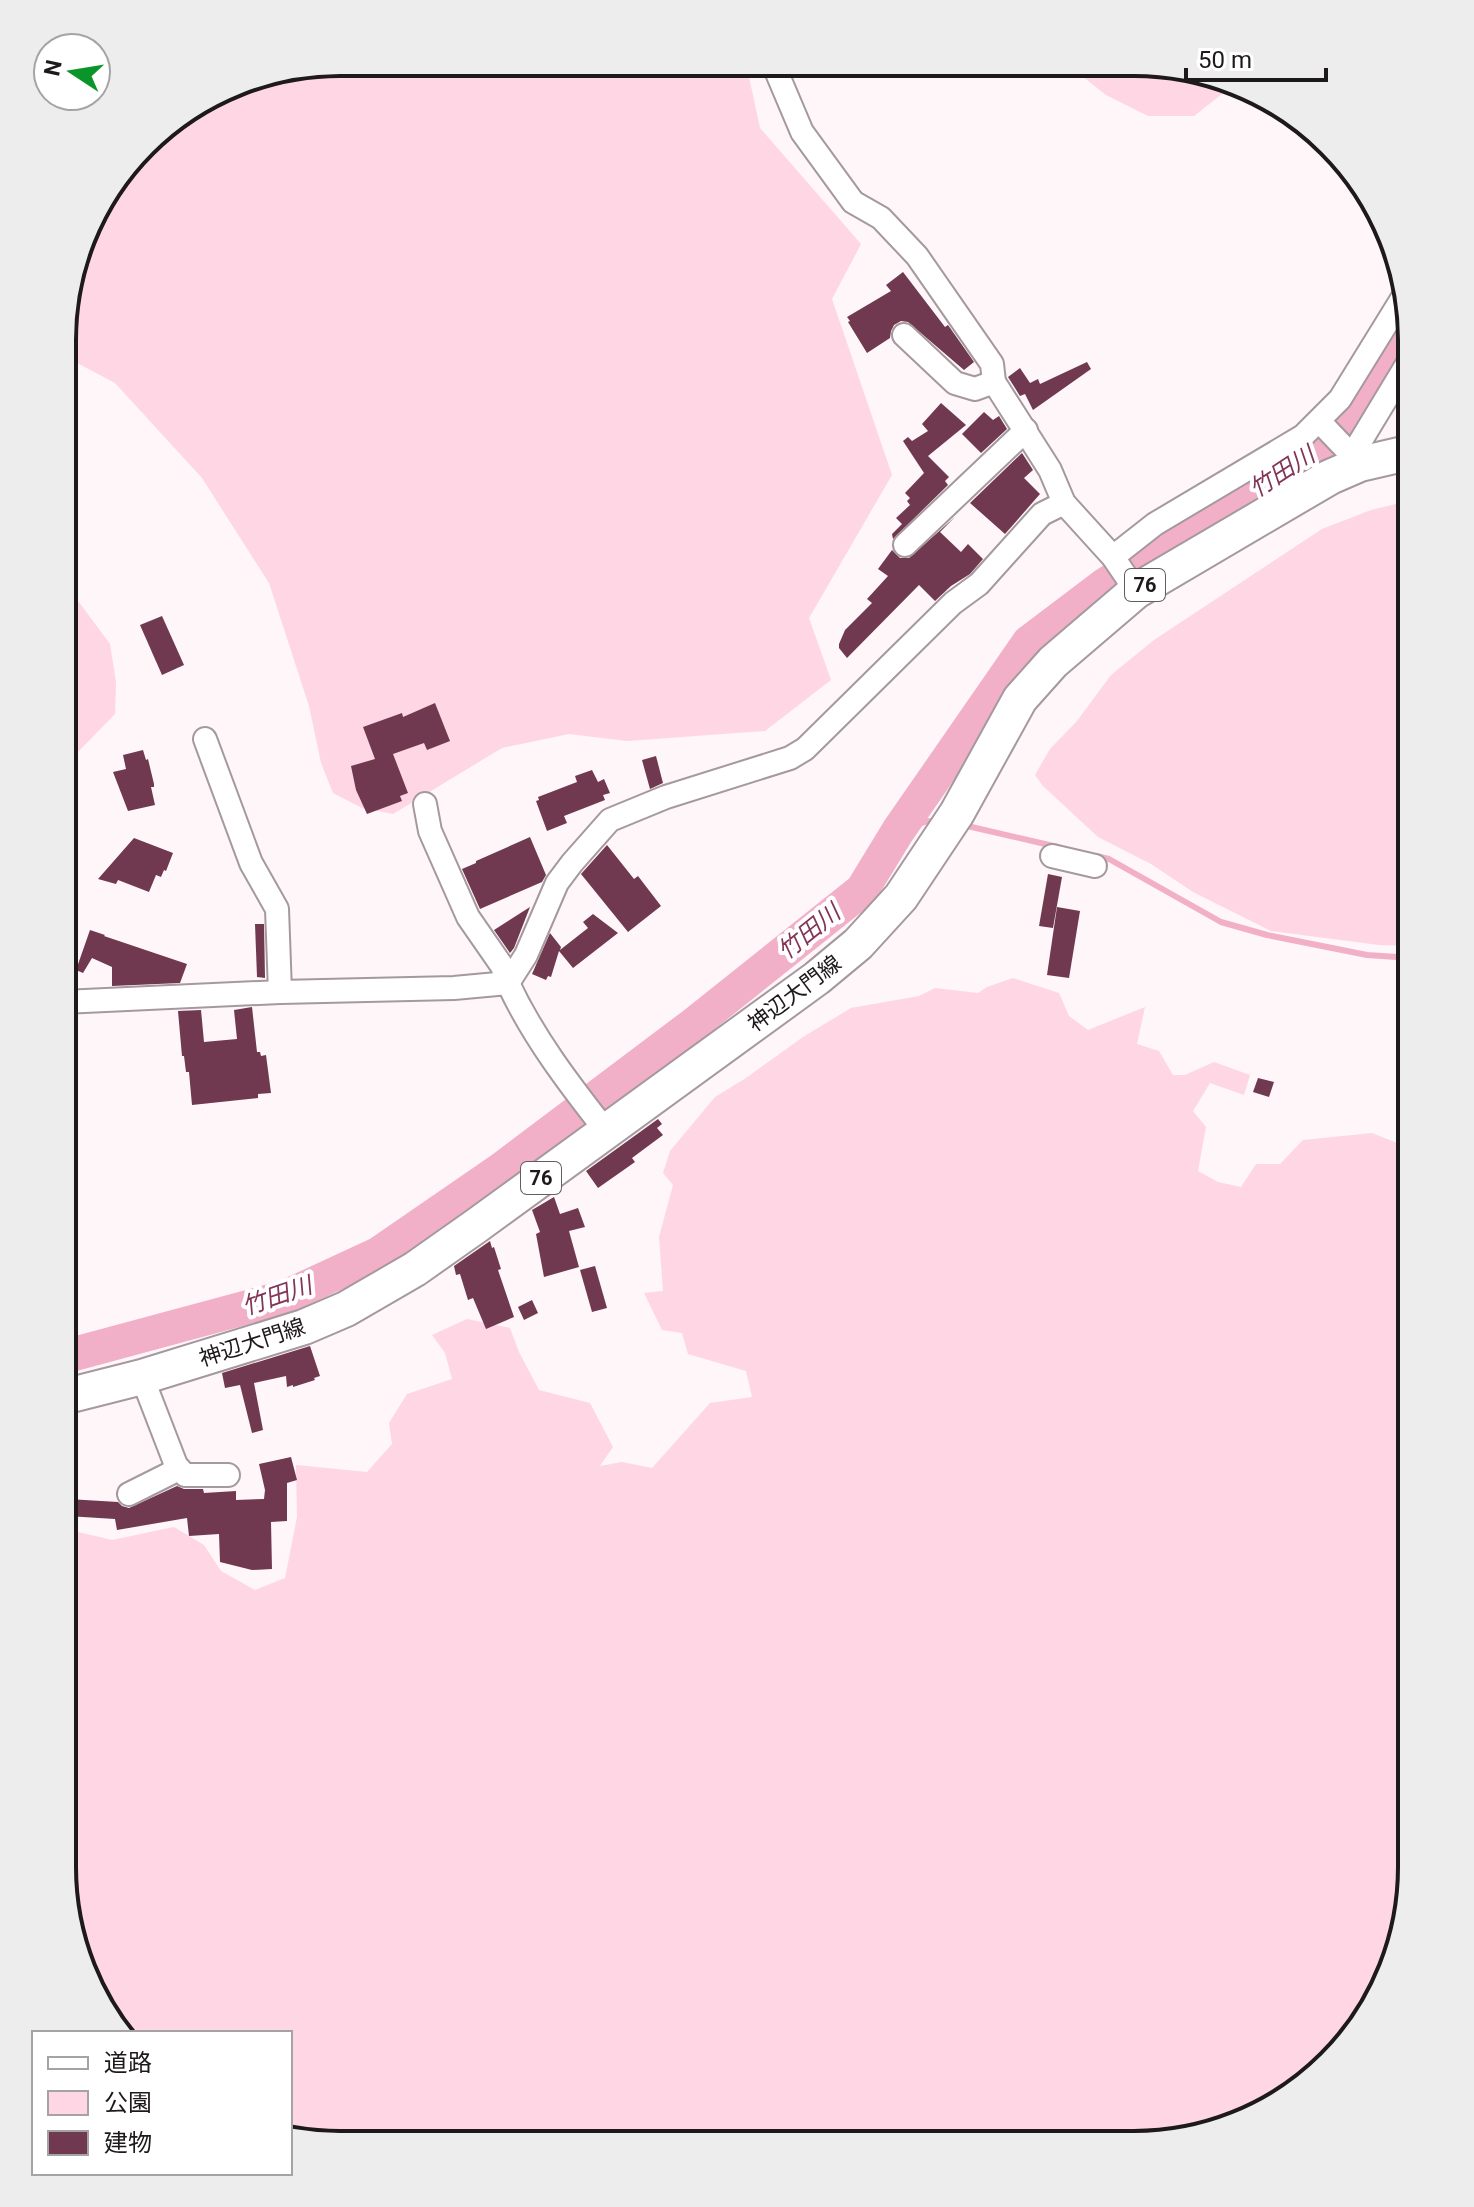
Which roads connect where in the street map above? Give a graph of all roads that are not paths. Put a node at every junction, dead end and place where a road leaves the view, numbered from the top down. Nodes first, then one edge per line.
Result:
1 (778, 76) edge
2 (1396, 308) edge
3 (904, 335) dead end
4 (1398, 379) edge
5 (994, 382) junction
6 (1321, 423) junction
7 (1026, 430) junction
8 (1398, 453) edge
9 (1354, 456) junction
10 (1064, 503) junction
11 (905, 545) dead end
12 (1115, 559) junction
13 (1132, 586) junction
14 (205, 739) dead end
15 (425, 804) dead end
16 (1052, 856) dead end
17 (1095, 866) dead end
18 (508, 983) junction
19 (280, 992) junction
20 (76, 1001) edge
21 (602, 1125) junction
22 (142, 1377) junction
23 (76, 1394) edge
24 (176, 1465) junction
25 (228, 1475) dead end
26 (129, 1494) dead end

1 - 5 street
2 - 6 street
3 - 5 street
4 - 9 street
5 - 7 street
6 - 9 street
6 - 12 street
7 - 10 street
7 - 11 street
8 - 9 main road, 神辺大門線 / 76
9 - 13 main road, 神辺大門線 / 76
10 - 12 street
10 - 18 street
12 - 13 street
13 - 21 main road, 神辺大門線 / 76
14 - 19 street
15 - 18 street
16 - 17 street
18 - 19 street
18 - 21 street
19 - 20 street
21 - 22 main road, 神辺大門線 / 76
22 - 23 main road, 神辺大門線 / 76
22 - 24 street
24 - 25 street
24 - 26 street

